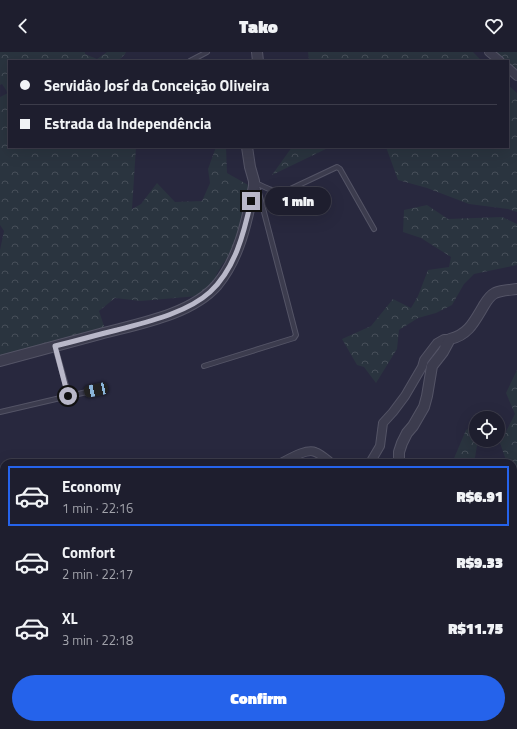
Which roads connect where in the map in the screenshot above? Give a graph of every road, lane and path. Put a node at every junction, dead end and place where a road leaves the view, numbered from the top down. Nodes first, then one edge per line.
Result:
1 (207, 52) edge
2 (489, 52) edge
3 (192, 60) edge
4 (499, 60) edge
5 (509, 69) edge
6 (517, 76) edge
7 (247, 148) edge
8 (254, 184) junction
9 (374, 229) dead end
10 (517, 289) edge
11 (450, 339) junction
12 (55, 346) junction
13 (0, 361) edge
14 (204, 366) dead end
15 (96, 390) dead end
16 (68, 396) junction
17 (0, 412) edge
18 (290, 459) edge
19 (326, 459) edge
20 (372, 459) edge
21 (399, 459) edge

1 - 3 lane
2 - 4 street
5 - 6 street
7 - 8 street
8 - 9 lane
8 - 12 street
8 - 14 lane
10 - 11 street
11 - 20 street
11 - 21 street
12 - 13 street
12 - 16 lane
15 - 16 lane
16 - 17 lane
18 - 19 street

